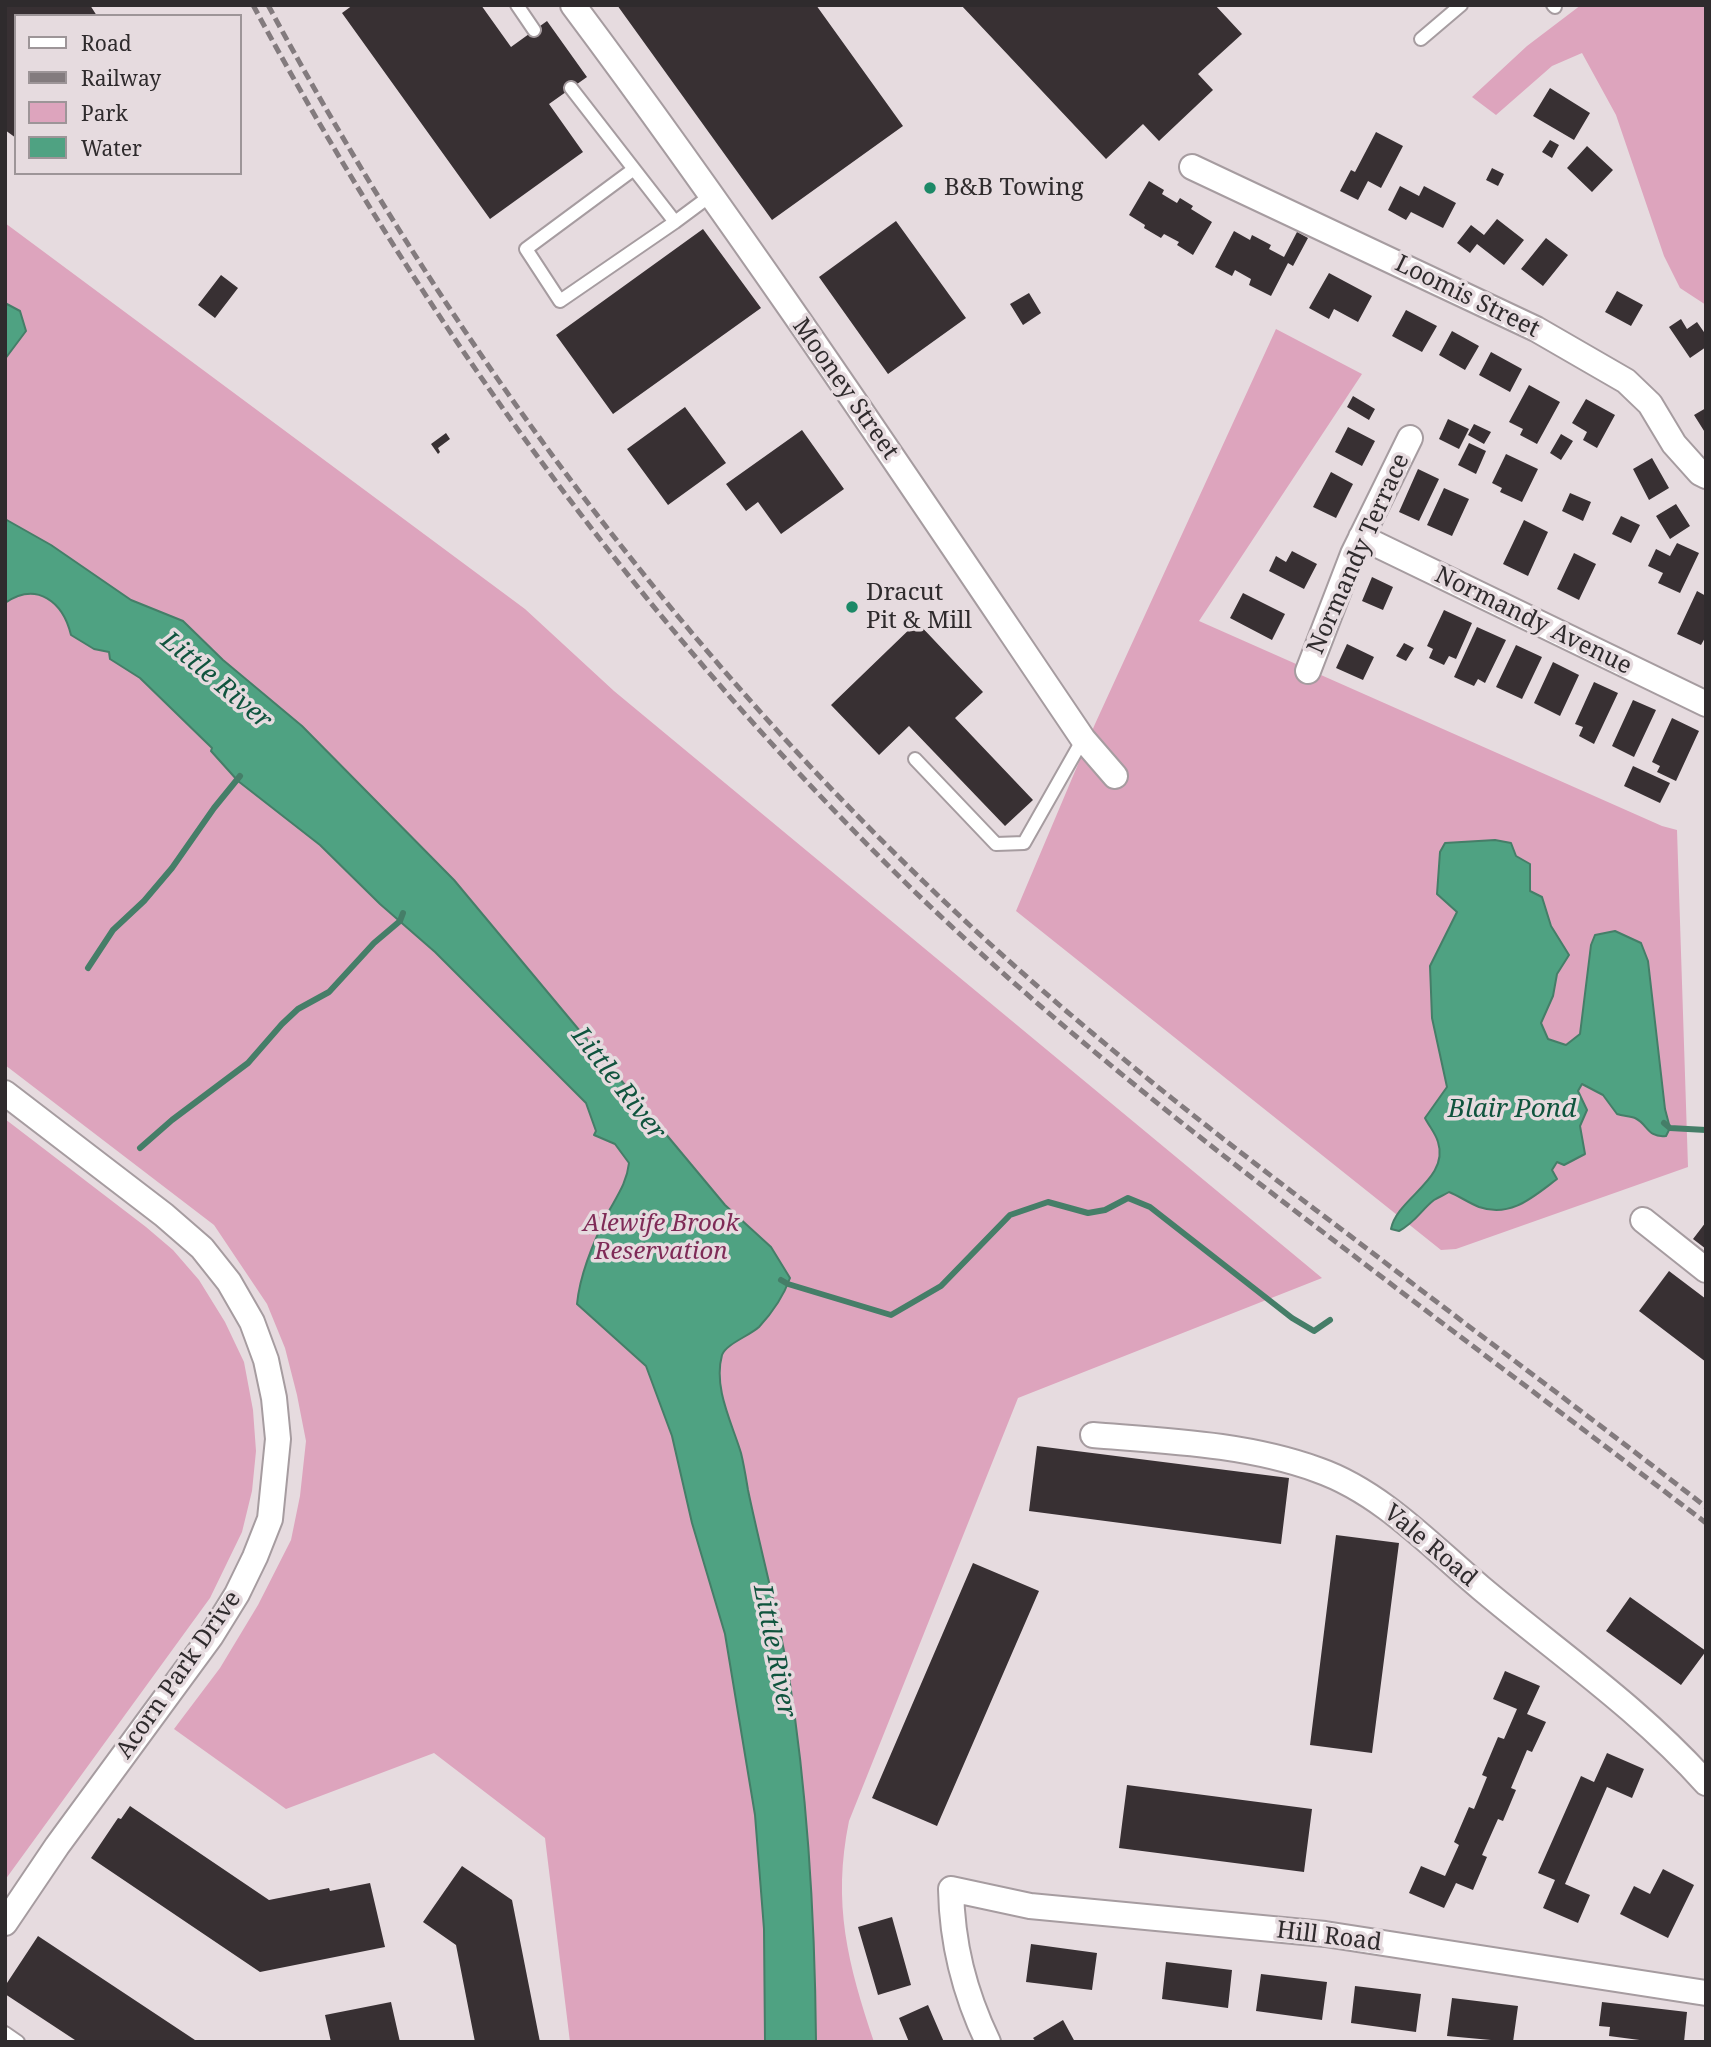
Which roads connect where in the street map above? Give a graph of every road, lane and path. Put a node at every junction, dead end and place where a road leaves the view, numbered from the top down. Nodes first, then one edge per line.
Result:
1 (517, 5) edge
2 (573, 5) edge
3 (1461, 5) edge
4 (534, 30) dead end
5 (1421, 39) dead end
6 (571, 88) dead end
7 (1192, 167) dead end
8 (634, 169) junction
9 (710, 196) junction
10 (675, 222) junction
11 (1410, 438) dead end
12 (1706, 476) edge
13 (1361, 537) junction
14 (1308, 671) dead end
15 (1706, 704) edge
16 (1083, 739) junction
17 (915, 759) dead end
18 (1115, 776) dead end
19 (5, 1093) edge
20 (1643, 1220) dead end
21 (1706, 1270) edge
22 (1093, 1435) dead end
23 (1706, 1783) edge
24 (5, 1923) edge
25 (1706, 1993) edge
26 (988, 2042) edge

1 - 4 lane
2 - 9 street, Mooney Street
3 - 5 lane
6 - 8 lane
7 - 12 street, Loomis Street
8 - 10 lane
8 - 10 lane
9 - 10 lane
9 - 16 street, Mooney Street
11 - 13 street, Normandy Terrace
13 - 14 street, Normandy Terrace
13 - 15 street, Normandy Avenue
16 - 17 lane
16 - 18 street, Mooney Street
19 - 24 street, Acorn Park Drive
20 - 21 street
22 - 23 street, Vale Road
25 - 26 street, Hill Road

